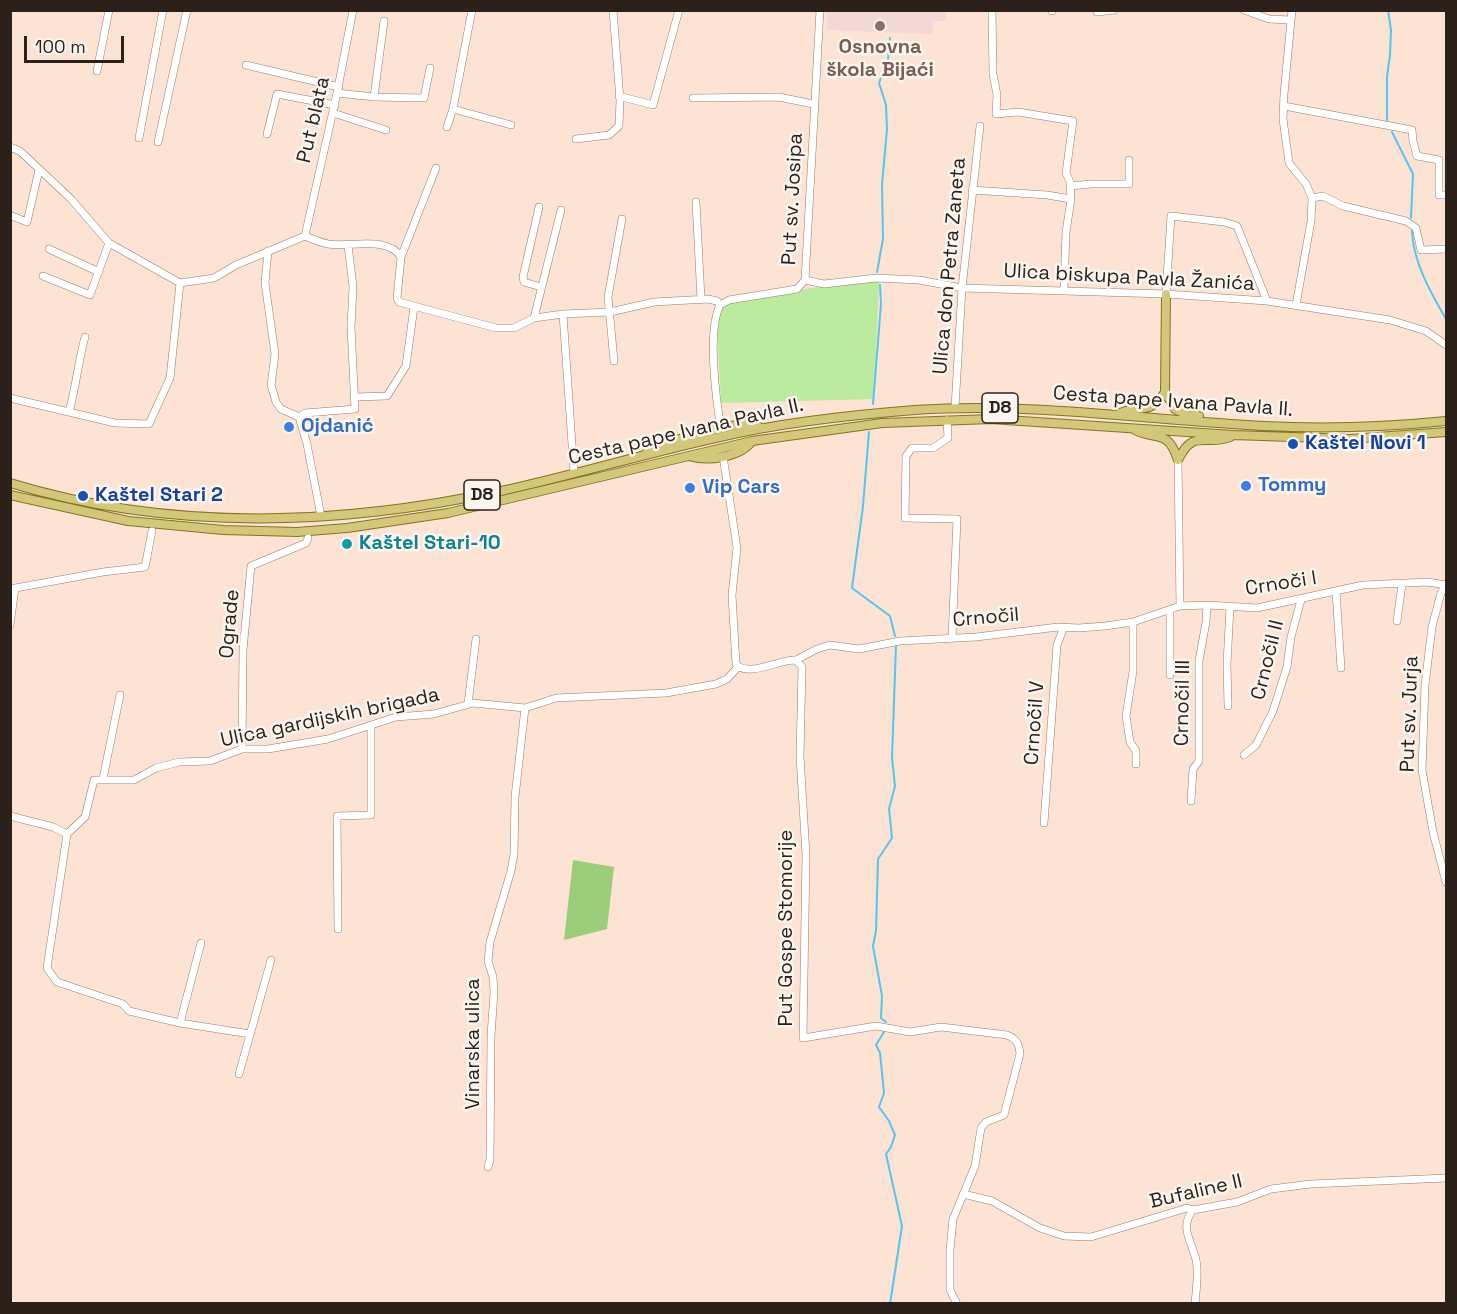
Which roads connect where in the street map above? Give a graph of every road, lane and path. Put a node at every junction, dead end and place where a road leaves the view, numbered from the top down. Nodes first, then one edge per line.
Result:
1 (109, 10) edge
2 (163, 10) edge
3 (187, 10) edge
4 (353, 10) edge
5 (472, 10) edge
6 (613, 10) edge
7 (679, 10) edge
8 (820, 10) edge
9 (992, 10) edge
10 (1114, 10) edge
11 (1244, 10) edge
12 (1292, 10) edge
13 (1097, 12) edge
14 (1290, 20) junction
15 (384, 21) dead end
16 (246, 65) dead end
17 (430, 68) dead end
18 (97, 70) dead end
19 (338, 90) junction
20 (619, 96) junction
21 (374, 97) junction
22 (693, 98) dead end
23 (813, 104) junction
24 (334, 105) junction
25 (1284, 106) junction
26 (453, 109) junction
27 (333, 113) junction
28 (511, 125) dead end
29 (980, 126) dead end
30 (447, 127) dead end
31 (386, 130) dead end
32 (267, 134) dead end
33 (139, 138) dead end
34 (576, 139) dead end
35 (158, 142) dead end
36 (10, 147) edge
37 (1129, 160) dead end
38 (436, 168) dead end
39 (39, 170) junction
40 (1070, 186) junction
41 (972, 190) junction
42 (1446, 195) edge
43 (1312, 198) junction
44 (1071, 199) junction
45 (696, 202) dead end
46 (539, 207) dead end
47 (561, 210) dead end
48 (12, 216) dead end
49 (622, 219) dead end
50 (304, 236) junction
51 (109, 243) junction
52 (348, 245) junction
53 (49, 249) dead end
54 (1446, 249) edge
55 (268, 251) junction
56 (401, 257) junction
57 (99, 272) junction
58 (43, 276) dead end
59 (805, 280) junction
60 (180, 283) junction
61 (542, 287) junction
62 (962, 288) junction
63 (1064, 291) junction
64 (1166, 294) junction
65 (701, 299) junction
66 (1267, 301) junction
67 (720, 305) junction
68 (1296, 306) junction
69 (414, 307) junction
70 (610, 312) junction
71 (563, 314) junction
72 (534, 318) junction
73 (85, 337) dead end
74 (1446, 345) edge
75 (614, 361) dead end
76 (1165, 392) junction
77 (355, 397) junction
78 (10, 398) edge
79 (955, 408) junction
80 (69, 412) junction
81 (1117, 415) junction
82 (300, 417) junction
83 (947, 420) junction
84 (1446, 421) edge
85 (1223, 424) junction
86 (1130, 427) junction
87 (762, 428) junction
88 (721, 429) junction
89 (1446, 432) edge
90 (1233, 435) junction
91 (752, 441) junction
92 (642, 456) junction
93 (686, 456) junction
94 (723, 456) junction
95 (1178, 460) junction
96 (574, 473) junction
97 (10, 483) edge
98 (10, 495) edge
99 (320, 511) dead end
100 (152, 531) dead end
101 (308, 538) dead end
102 (1402, 584) junction
103 (1446, 585) edge
104 (13, 588) edge
105 (1336, 591) junction
106 (1301, 600) junction
107 (1207, 605) junction
108 (1180, 606) junction
109 (1230, 607) junction
110 (1170, 610) junction
111 (1397, 621) dead end
112 (1133, 622) junction
113 (10, 626) edge
114 (1064, 627) junction
115 (952, 638) junction
116 (476, 639) dead end
117 (796, 660) junction
118 (738, 667) junction
119 (1341, 668) dead end
120 (1170, 675) dead end
121 (120, 695) dead end
122 (468, 704) junction
123 (1228, 706) dead end
124 (525, 708) junction
125 (371, 725) junction
126 (242, 749) junction
127 (1244, 755) dead end
128 (1136, 764) dead end
129 (104, 779) junction
130 (1191, 801) dead end
131 (10, 816) edge
132 (1044, 823) dead end
133 (67, 834) junction
134 (1446, 882) edge
135 (338, 929) dead end
136 (201, 943) dead end
137 (272, 960) dead end
138 (180, 1023) junction
139 (250, 1034) junction
140 (239, 1074) dead end
141 (488, 1167) dead end
142 (1446, 1178) edge
143 (963, 1194) junction
144 (1193, 1210) junction
145 (957, 1304) edge
146 (1195, 1304) edge

1 - 18 street
2 - 33 street
3 - 35 street
4 - 19 street, Put blata
5 - 26 street
6 - 20 street
7 - 20 street
8 - 23 street, Put sv. Josipa
9 - 40 street
10 - 13 street
11 - 14 street
12 - 14 street
14 - 25 street
15 - 21 street
16 - 19 street
17 - 21 street
19 - 21 street
19 - 24 street, Put blata
20 - 34 street
22 - 23 street
23 - 59 street, Put sv. Josipa
24 - 27 street, Put blata
24 - 32 street
25 - 42 street
25 - 43 street
26 - 28 street
26 - 30 street
27 - 31 street
27 - 50 street, Put blata
29 - 41 street, Ulica don Petra Zaneta
36 - 39 street
37 - 40 street
38 - 56 street
39 - 48 street
39 - 51 street
40 - 44 street
41 - 44 street
41 - 62 street, Ulica don Petra Zaneta
43 - 54 street
43 - 68 street
44 - 63 street
45 - 65 street
46 - 61 street
47 - 61 street
49 - 70 street
50 - 52 street
50 - 55 street
51 - 57 street
51 - 60 street
52 - 56 street
52 - 77 street
53 - 57 street
55 - 60 street
55 - 82 street
56 - 69 street
57 - 58 street
59 - 62 street, Ulica biskupa Pavla Žanića
59 - 67 street, Put sv. Josipa
60 - 80 street
61 - 72 street
62 - 63 street, Ulica biskupa Pavla Žanića
62 - 79 street, Ulica don Petra Zaneta
63 - 64 street, Ulica biskupa Pavla Žanića
64 - 66 street, Ulica biskupa Pavla Žanića
64 - 66 street
64 - 76 main road
65 - 67 street
65 - 70 street
66 - 68 street, Ulica biskupa Pavla Žanića
67 - 88 street
68 - 74 street, Ulica biskupa Pavla Žanića
69 - 72 street
69 - 77 street
70 - 71 street
70 - 75 street
71 - 72 street
71 - 96 street
73 - 80 street
76 - 81 main road
76 - 85 main road
77 - 82 street
78 - 80 street
79 - 81 main road, Cesta pape Ivana Pavla II. / D8
79 - 87 main road, Cesta pape Ivana Pavla II. / D8
81 - 85 main road, Cesta pape Ivana Pavla II. / D8
82 - 99 street
83 - 86 main road, Cesta pape Ivana Pavla II. / D8
83 - 91 main road, Cesta pape Ivana Pavla II. / D8
83 - 115 street
84 - 85 main road, Cesta pape Ivana Pavla II. / D8
86 - 90 main road, Cesta pape Ivana Pavla II. / D8
86 - 95 main road
87 - 88 main road
87 - 92 main road, Cesta pape Ivana Pavla II. / D8
88 - 92 main road
89 - 90 main road, Cesta pape Ivana Pavla II. / D8
90 - 95 main road
91 - 93 main road, Cesta pape Ivana Pavla II. / D8
91 - 94 main road
92 - 96 main road, Cesta pape Ivana Pavla II. / D8
93 - 94 main road
93 - 98 main road, Cesta pape Ivana Pavla II. / D8
94 - 118 street
95 - 108 street
96 - 97 main road, Cesta pape Ivana Pavla II. / D8
100 - 104 street
101 - 126 street, Ograde
102 - 103 street, Crnoči l
102 - 105 street, Crnoči l
102 - 111 street
103 - 134 street, Put sv. Jurja
104 - 113 street
105 - 106 street, Crnoči l
105 - 119 street, Crnoči l
106 - 109 street, Crnoči l
106 - 127 street, Crnočil II
107 - 108 street, Crnoči l
107 - 109 street, Crnoči l
107 - 130 street, Crnočil III
108 - 110 street, Crnočil
109 - 123 street, Crnoči l
110 - 112 street, Crnočil
110 - 120 street
112 - 114 street, Crnočil
112 - 128 street
114 - 115 street, Crnočil
114 - 132 street, Crnočil V
115 - 117 street, Crnočil
116 - 122 street
117 - 118 street
117 - 143 street, Put Gospe Stomorije
118 - 124 street, Ulica gardijskih brigada
121 - 129 street
122 - 124 street, Ulica gardijskih brigada
122 - 125 street, Ulica gardijskih brigada
124 - 141 street, Vinarska ulica
125 - 126 street, Ulica gardijskih brigada
125 - 135 street
126 - 129 street, Ulica gardijskih brigada
129 - 133 street
131 - 133 street
133 - 138 street
136 - 138 street
137 - 139 street
138 - 139 street
139 - 140 street
142 - 144 street, Bufaline II
143 - 144 street, Bufaline II
143 - 145 street, Put Gospe Stomorije
144 - 146 street

